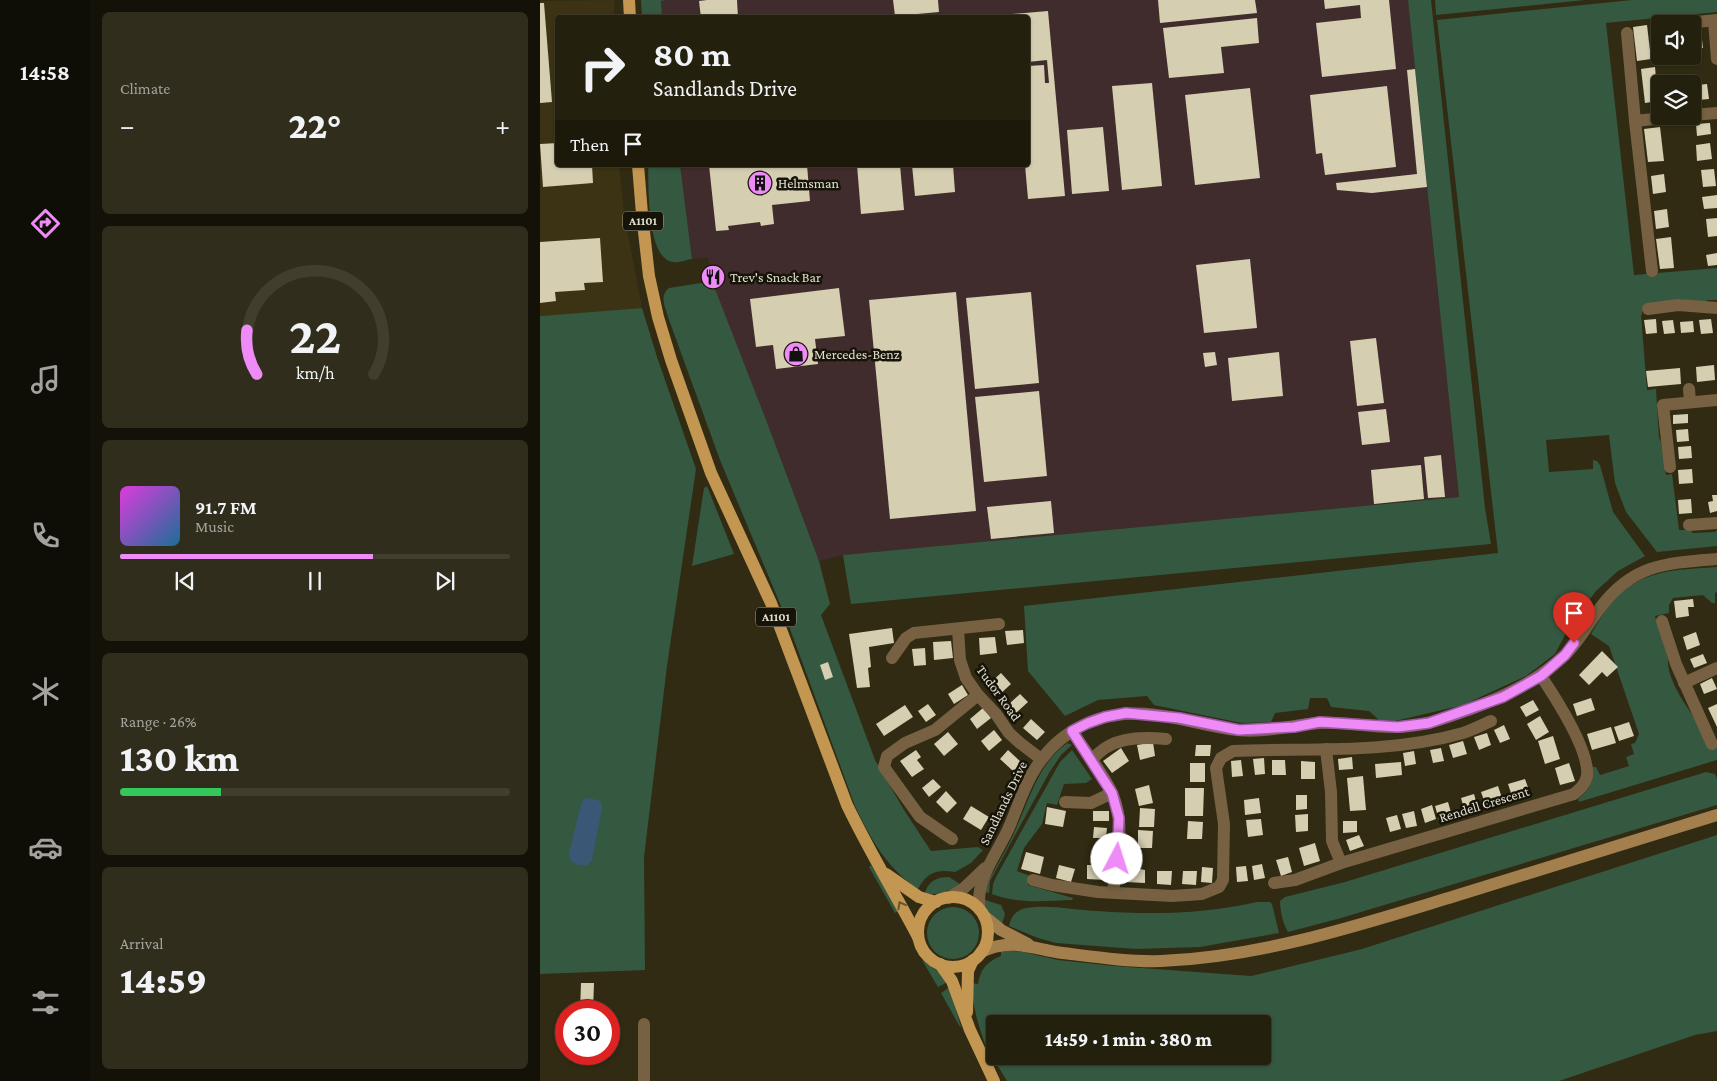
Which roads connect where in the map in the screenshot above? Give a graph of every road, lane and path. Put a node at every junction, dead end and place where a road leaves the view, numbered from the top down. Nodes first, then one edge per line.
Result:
1 (630, 0) edge
2 (630, 15) edge
3 (1715, 21) edge
4 (1701, 22) edge
5 (1627, 33) dead end
6 (1717, 59) edge
7 (1717, 113) edge
8 (1701, 114) edge
9 (1651, 119) edge
10 (1635, 121) junction
11 (638, 167) edge
12 (1652, 271) dead end
13 (1717, 308) edge
14 (1648, 309) dead end
15 (1717, 400) edge
16 (1670, 467) dead end
17 (1717, 523) edge
18 (1689, 526) dead end
19 (1717, 559) edge
20 (1662, 620) dead end
21 (999, 624) dead end
22 (958, 629) junction
23 (892, 658) dead end
24 (1717, 668) edge
25 (1541, 676) junction
26 (1684, 683) junction
27 (978, 695) junction
28 (1491, 722) dead end
29 (1072, 731) junction
30 (1166, 739) dead end
31 (1712, 744) dead end
32 (1326, 749) junction
33 (1041, 759) junction
34 (1091, 760) junction
35 (1112, 793) junction
36 (1065, 802) dead end
37 (1717, 815) edge
38 (952, 838) dead end
39 (991, 861) junction
40 (1341, 863) junction
41 (884, 873) junction
42 (1033, 880) dead end
43 (1274, 883) dead end
44 (1113, 892) junction
45 (942, 900) junction
46 (982, 913) junction
47 (918, 937) junction
48 (1030, 946) junction
49 (977, 956) junction
50 (940, 964) junction
51 (967, 1019) junction
52 (644, 1024) dead end
53 (644, 1081) edge
54 (994, 1081) edge

1 - 2 main road
3 - 4 street
3 - 6 street
5 - 10 street
7 - 8 street
9 - 10 street
10 - 12 street
11 - 41 main road, A1101
13 - 14 street
15 - 16 street
17 - 18 street
19 - 25 street, Sandlands Drive
20 - 26 street
21 - 22 street
22 - 23 street
22 - 27 street, Tudor Road
24 - 26 street
25 - 29 street, Sandlands Drive
25 - 40 street, Rendell Crescent
26 - 31 street
27 - 33 street, Tudor Road
27 - 38 street
28 - 32 street
29 - 33 street, Sandlands Drive
29 - 34 street
30 - 34 street
32 - 40 street
32 - 44 street
33 - 39 street, Sandlands Drive
34 - 35 street
35 - 36 street
35 - 44 street
37 - 48 main road
39 - 45 street, Sandlands Drive
39 - 46 street, Sandlands Drive
40 - 43 street, Rendell Crescent
41 - 45 main road, A1101
47 -> 41 main road, A1101
42 - 44 street
45 - 46 main road
45 - 47 main road
46 - 48 main road
46 - 49 main road
47 - 50 main road
48 - 49 main road
49 - 50 main road
49 - 51 main road
50 - 51 main road
51 - 54 main road
52 - 53 street

